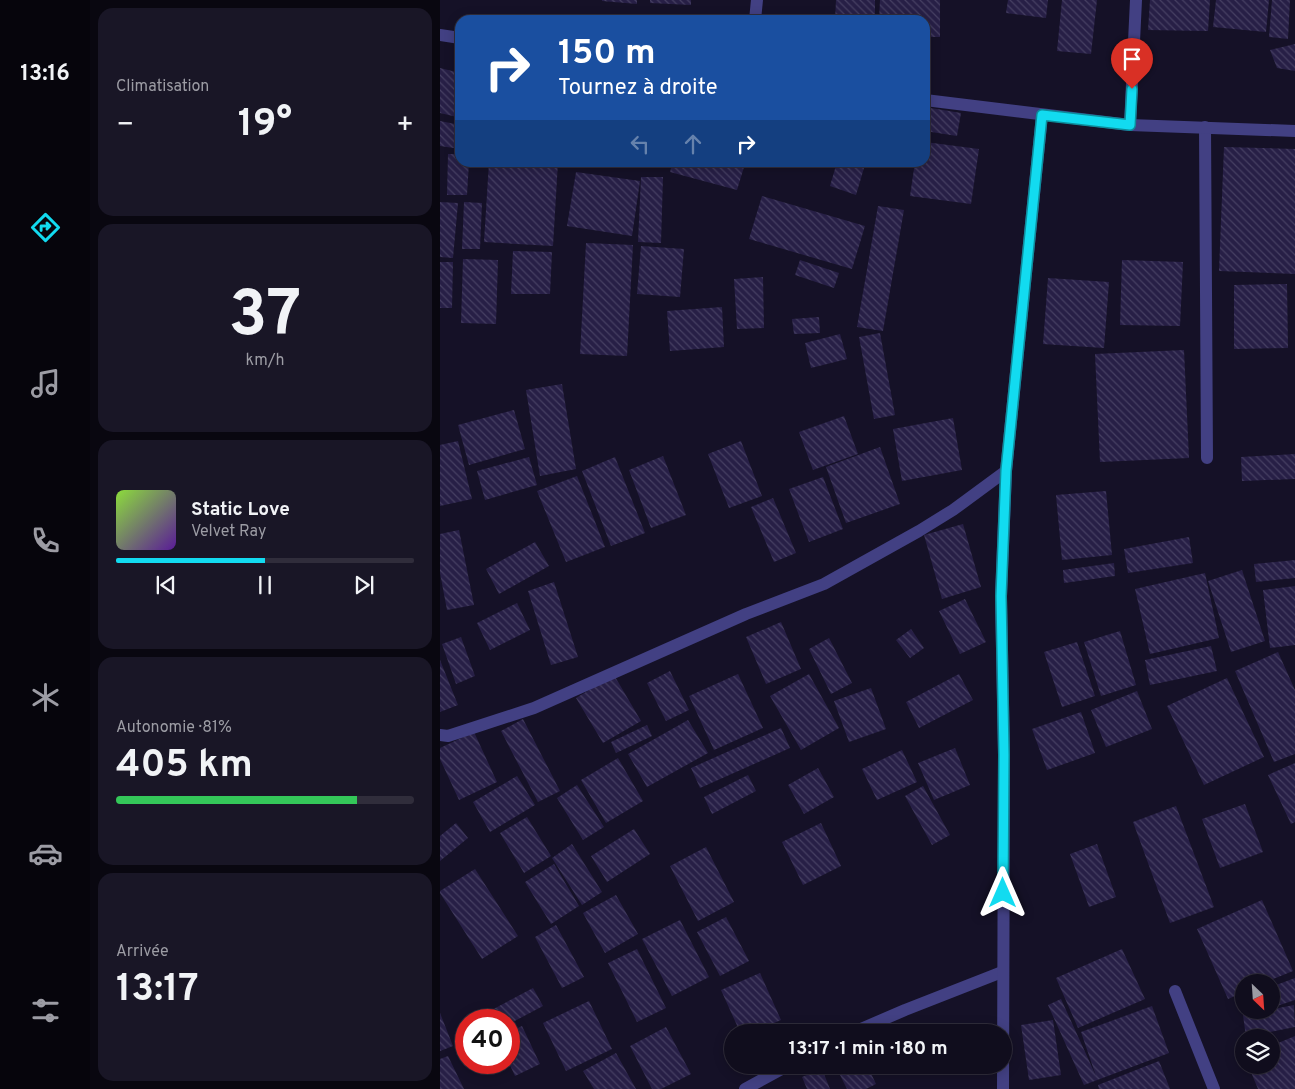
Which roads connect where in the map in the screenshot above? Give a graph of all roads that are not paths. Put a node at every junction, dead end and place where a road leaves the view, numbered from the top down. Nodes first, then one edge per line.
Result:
1 (757, 0) edge
2 (1136, 0) edge
3 (756, 15) edge
4 (440, 34) edge
5 (455, 37) edge
6 (930, 101) edge
7 (1042, 115) junction
8 (1130, 125) junction
9 (1204, 127) junction
10 (1295, 131) edge
11 (1207, 458) dead end
12 (1006, 471) junction
13 (440, 735) edge
14 (1002, 972) junction
15 (1175, 991) dead end
16 (873, 1024) edge
17 (772, 1074) edge
18 (745, 1089) edge
19 (1003, 1089) edge
20 (1214, 1089) edge

1 - 3 street
2 - 8 street
4 - 5 street
6 - 7 street
7 - 8 street
7 - 12 street
8 - 9 street
9 - 10 street
9 - 11 street
12 - 13 street
12 - 14 street
14 - 16 street
14 - 19 street
15 - 20 street
17 - 18 street

